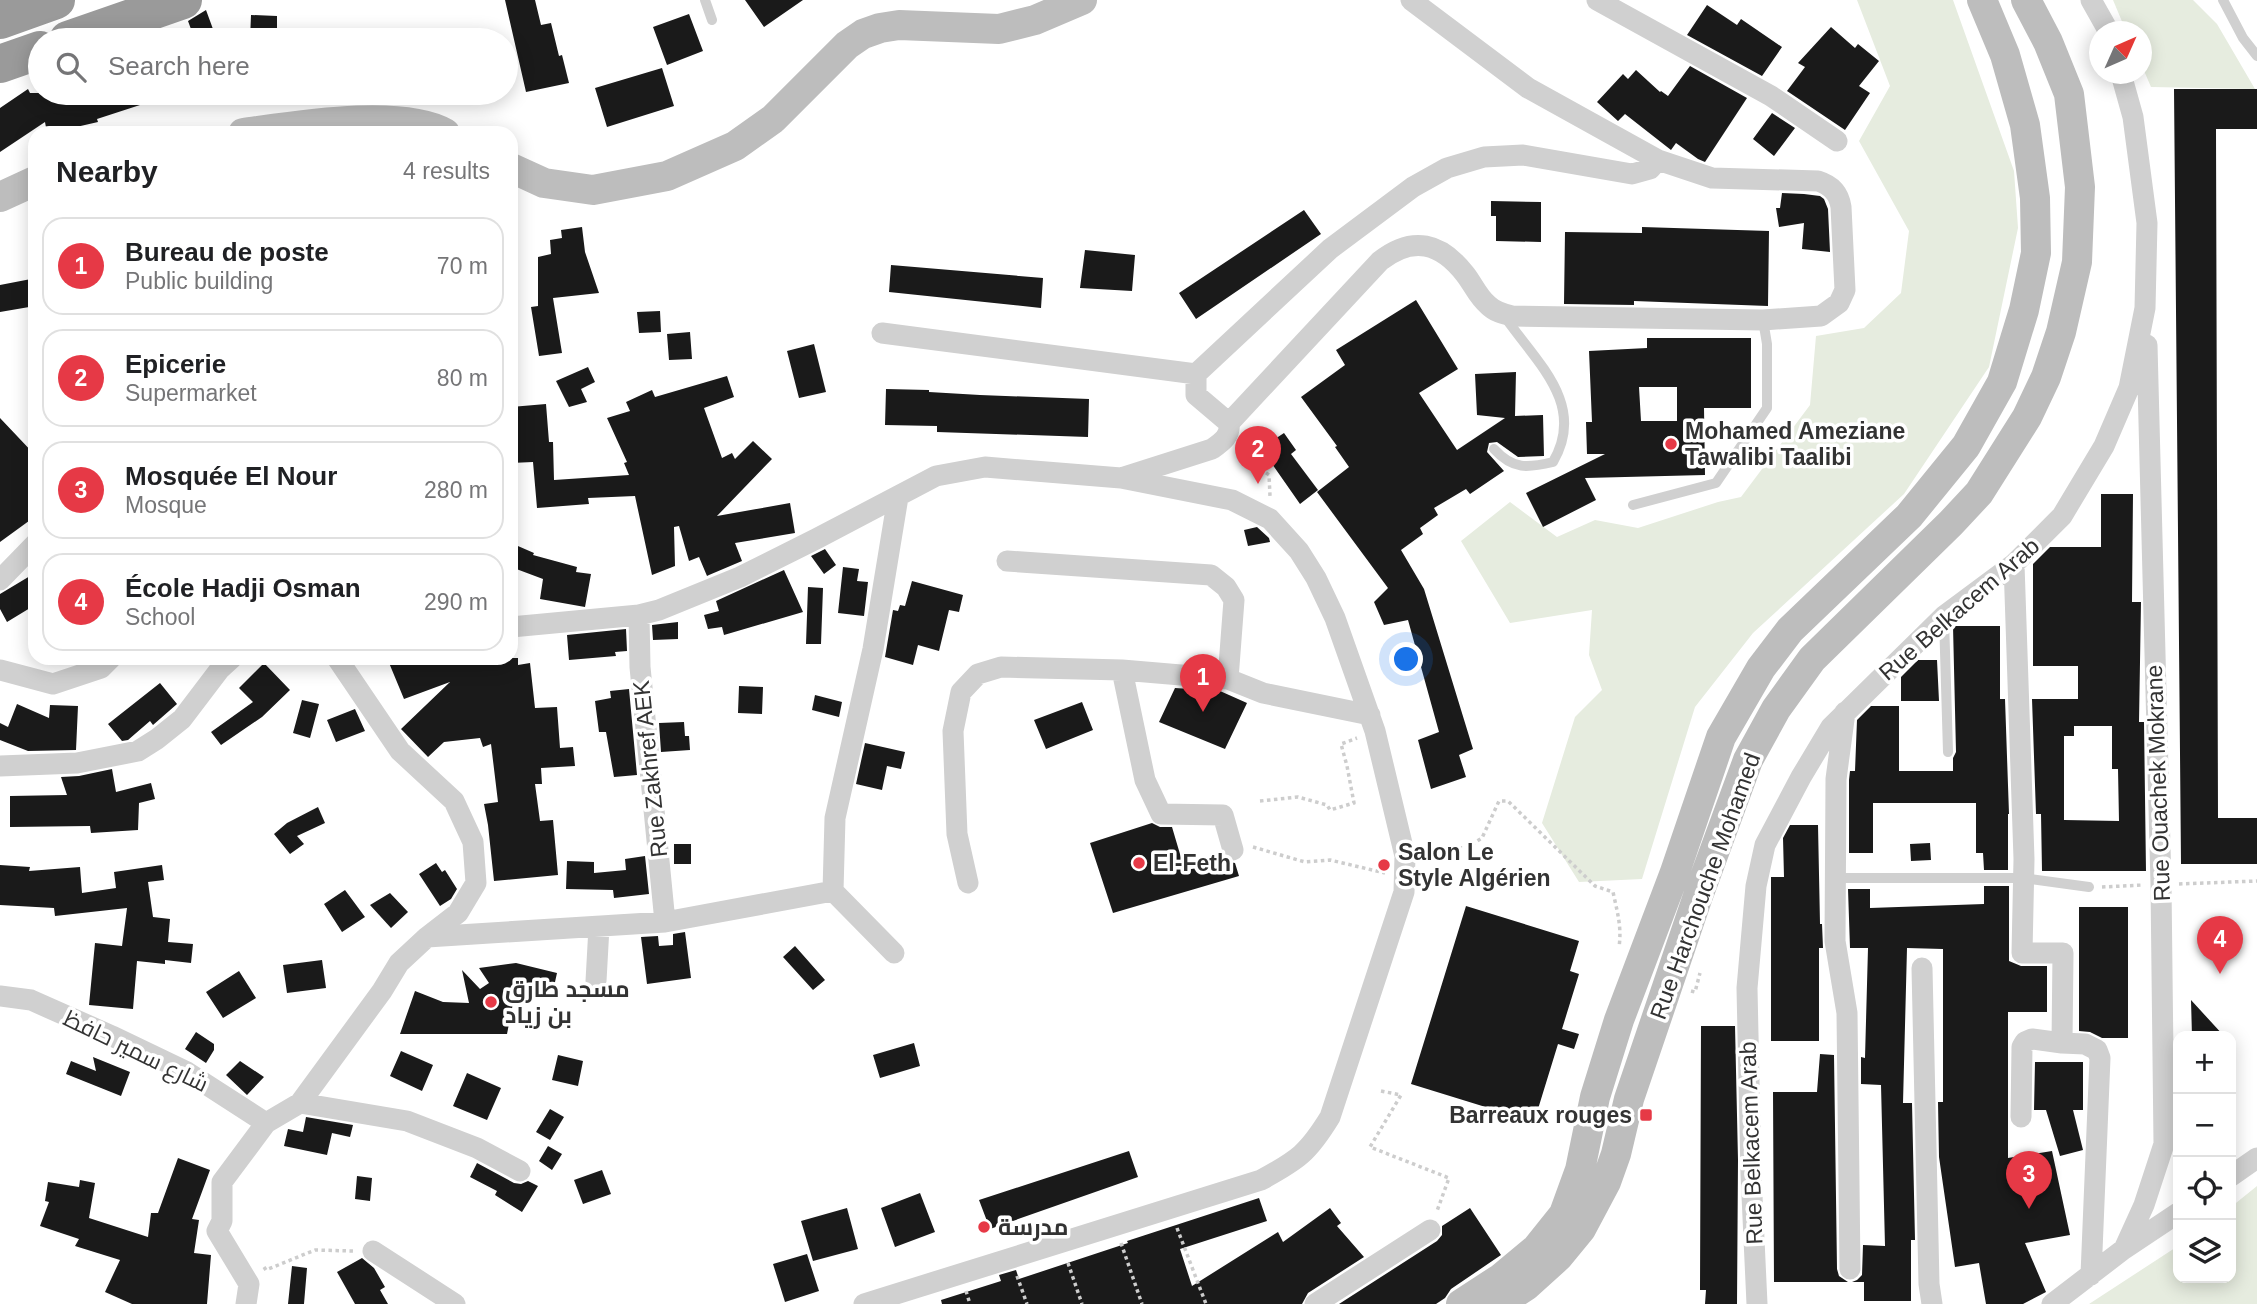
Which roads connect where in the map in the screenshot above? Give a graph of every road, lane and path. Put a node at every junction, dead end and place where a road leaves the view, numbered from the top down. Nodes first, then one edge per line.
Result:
1 (56, 0) edge
2 (183, 0) edge
3 (705, 0) edge
4 (1082, 0) edge
5 (1411, 0) edge
6 (1597, 0) edge
7 (1982, 0) edge
8 (2026, 0) edge
9 (2091, 0) edge
10 (2223, 0) edge
11 (0, 20) edge
12 (712, 20) dead end
13 (2103, 21) edge
14 (102, 28) edge
15 (28, 54) edge
16 (2257, 56) edge
17 (0, 64) edge
18 (2124, 84) edge
19 (297, 126) edge
20 (428, 126) edge
21 (1836, 141) dead end
22 (1658, 160) junction
23 (518, 171) edge
24 (28, 184) edge
25 (0, 197) edge
26 (2145, 308) junction
27 (1504, 314) junction
28 (1763, 320) junction
29 (882, 333) dead end
30 (1196, 374) junction
31 (1230, 424) junction
32 (1243, 447) dead end
33 (1494, 449) dead end
34 (1121, 478) junction
35 (1270, 496) dead end
36 (898, 497) junction
37 (1633, 505) dead end
38 (28, 551) edge
39 (1007, 561) dead end
40 (2014, 564) junction
41 (0, 580) edge
42 (639, 615) junction
43 (1944, 616) junction
44 (518, 626) edge
45 (104, 665) edge
46 (224, 665) edge
47 (342, 665) edge
48 (0, 670) edge
49 (1122, 670) junction
50 (1228, 679) junction
51 (1845, 712) junction
52 (1370, 715) junction
53 (1341, 744) dead end
54 (1948, 752) dead end
55 (0, 766) edge
56 (1260, 801) dead end
57 (1232, 846) joint
58 (1444, 847) dead end
59 (1391, 875) dead end
60 (1835, 878) junction
61 (2023, 878) junction
62 (968, 883) dead end
63 (2089, 887) dead end
64 (833, 891) junction
65 (665, 922) junction
66 (599, 927) junction
67 (1621, 934) dead end
68 (427, 937) junction
69 (894, 953) dead end
70 (1922, 968) dead end
71 (596, 981) dead end
72 (0, 996) edge
73 (2062, 1043) junction
74 (1381, 1091) dead end
75 (300, 1103) junction
76 (2021, 1117) dead end
77 (266, 1123) junction
78 (2257, 1158) edge
79 (520, 1171) dead end
80 (2236, 1173) edge
81 (2173, 1216) edge
82 (1175, 1223) dead end
83 (1430, 1230) joint
84 (1560, 1238) junction
85 (1121, 1241) dead end
86 (2124, 1249) junction
87 (373, 1251) joint
88 (258, 1260) dead end
89 (1068, 1263) dead end
90 (1850, 1269) dead end
91 (1017, 1274) dead end
92 (2091, 1275) junction
93 (965, 1289) dead end
94 (246, 1304) edge
95 (455, 1304) edge
96 (864, 1304) edge
97 (970, 1304) edge
98 (1027, 1304) edge
99 (1082, 1304) edge
100 (1142, 1304) edge
101 (1206, 1304) edge
102 (1315, 1304) edge
103 (1461, 1304) edge
104 (1498, 1304) edge
105 (1757, 1304) edge
106 (1931, 1304) edge
107 (2052, 1304) edge

1 - 11 highway
2 - 14 highway
3 - 12 lane
4 - 23 street
5 - 22 street
6 - 21 street
7 - 84 street, Rue Harchouche Mohamed
8 - 84 street, Rue Harchouche Mohamed
9 - 13 street
10 - 16 lane
15 - 17 highway
18 - 26 street, Rue Belkacem Arab
19 - 20 street
22 - 28 street
22 - 30 street
24 - 25 street
26 - 40 street, Rue Belkacem Arab
26 - 86 street, Rue Ouachek Mokrane
27 - 28 street
27 - 31 street
27 - 33 lane
28 - 37 lane
29 - 30 street
30 - 31 street
31 - 34 street
32 - 35 path
34 - 36 street
34 - 52 street
36 - 42 street
36 - 64 street
38 - 41 street
39 - 50 street
40 - 43 street, Rue Belkacem Arab
40 - 61 street
42 - 44 street
42 - 65 street, Rue Zakhref AEK
43 - 51 street, Rue Belkacem Arab
43 - 54 lane
45 - 48 street
46 - 55 street
47 - 68 street
49 - 50 street
49 - 57 street
49 - 62 street
50 - 52 street
51 - 60 street
51 - 105 street, Rue Belkacem Arab
52 - 96 street
53 - 56 path
57 - 59 path
58 - 67 path
60 - 61 lane
60 - 90 street
61 - 63 lane
61 - 73 street
64 - 65 street
64 - 69 street
65 - 66 street
66 - 68 street
66 - 71 street
68 - 75 street
70 - 106 street
72 - 77 street, شارع سمير حافظ
73 - 76 street
73 - 92 street
74 - 83 path
75 - 77 street
75 - 79 street
77 - 94 street
78 - 80 street
81 - 86 street
82 - 101 path
83 - 102 street
84 - 103 street
84 - 104 street
85 - 100 path
86 - 92 street
87 - 88 path
87 - 95 street
89 - 99 path
91 - 98 path
92 - 107 street
93 - 97 path

